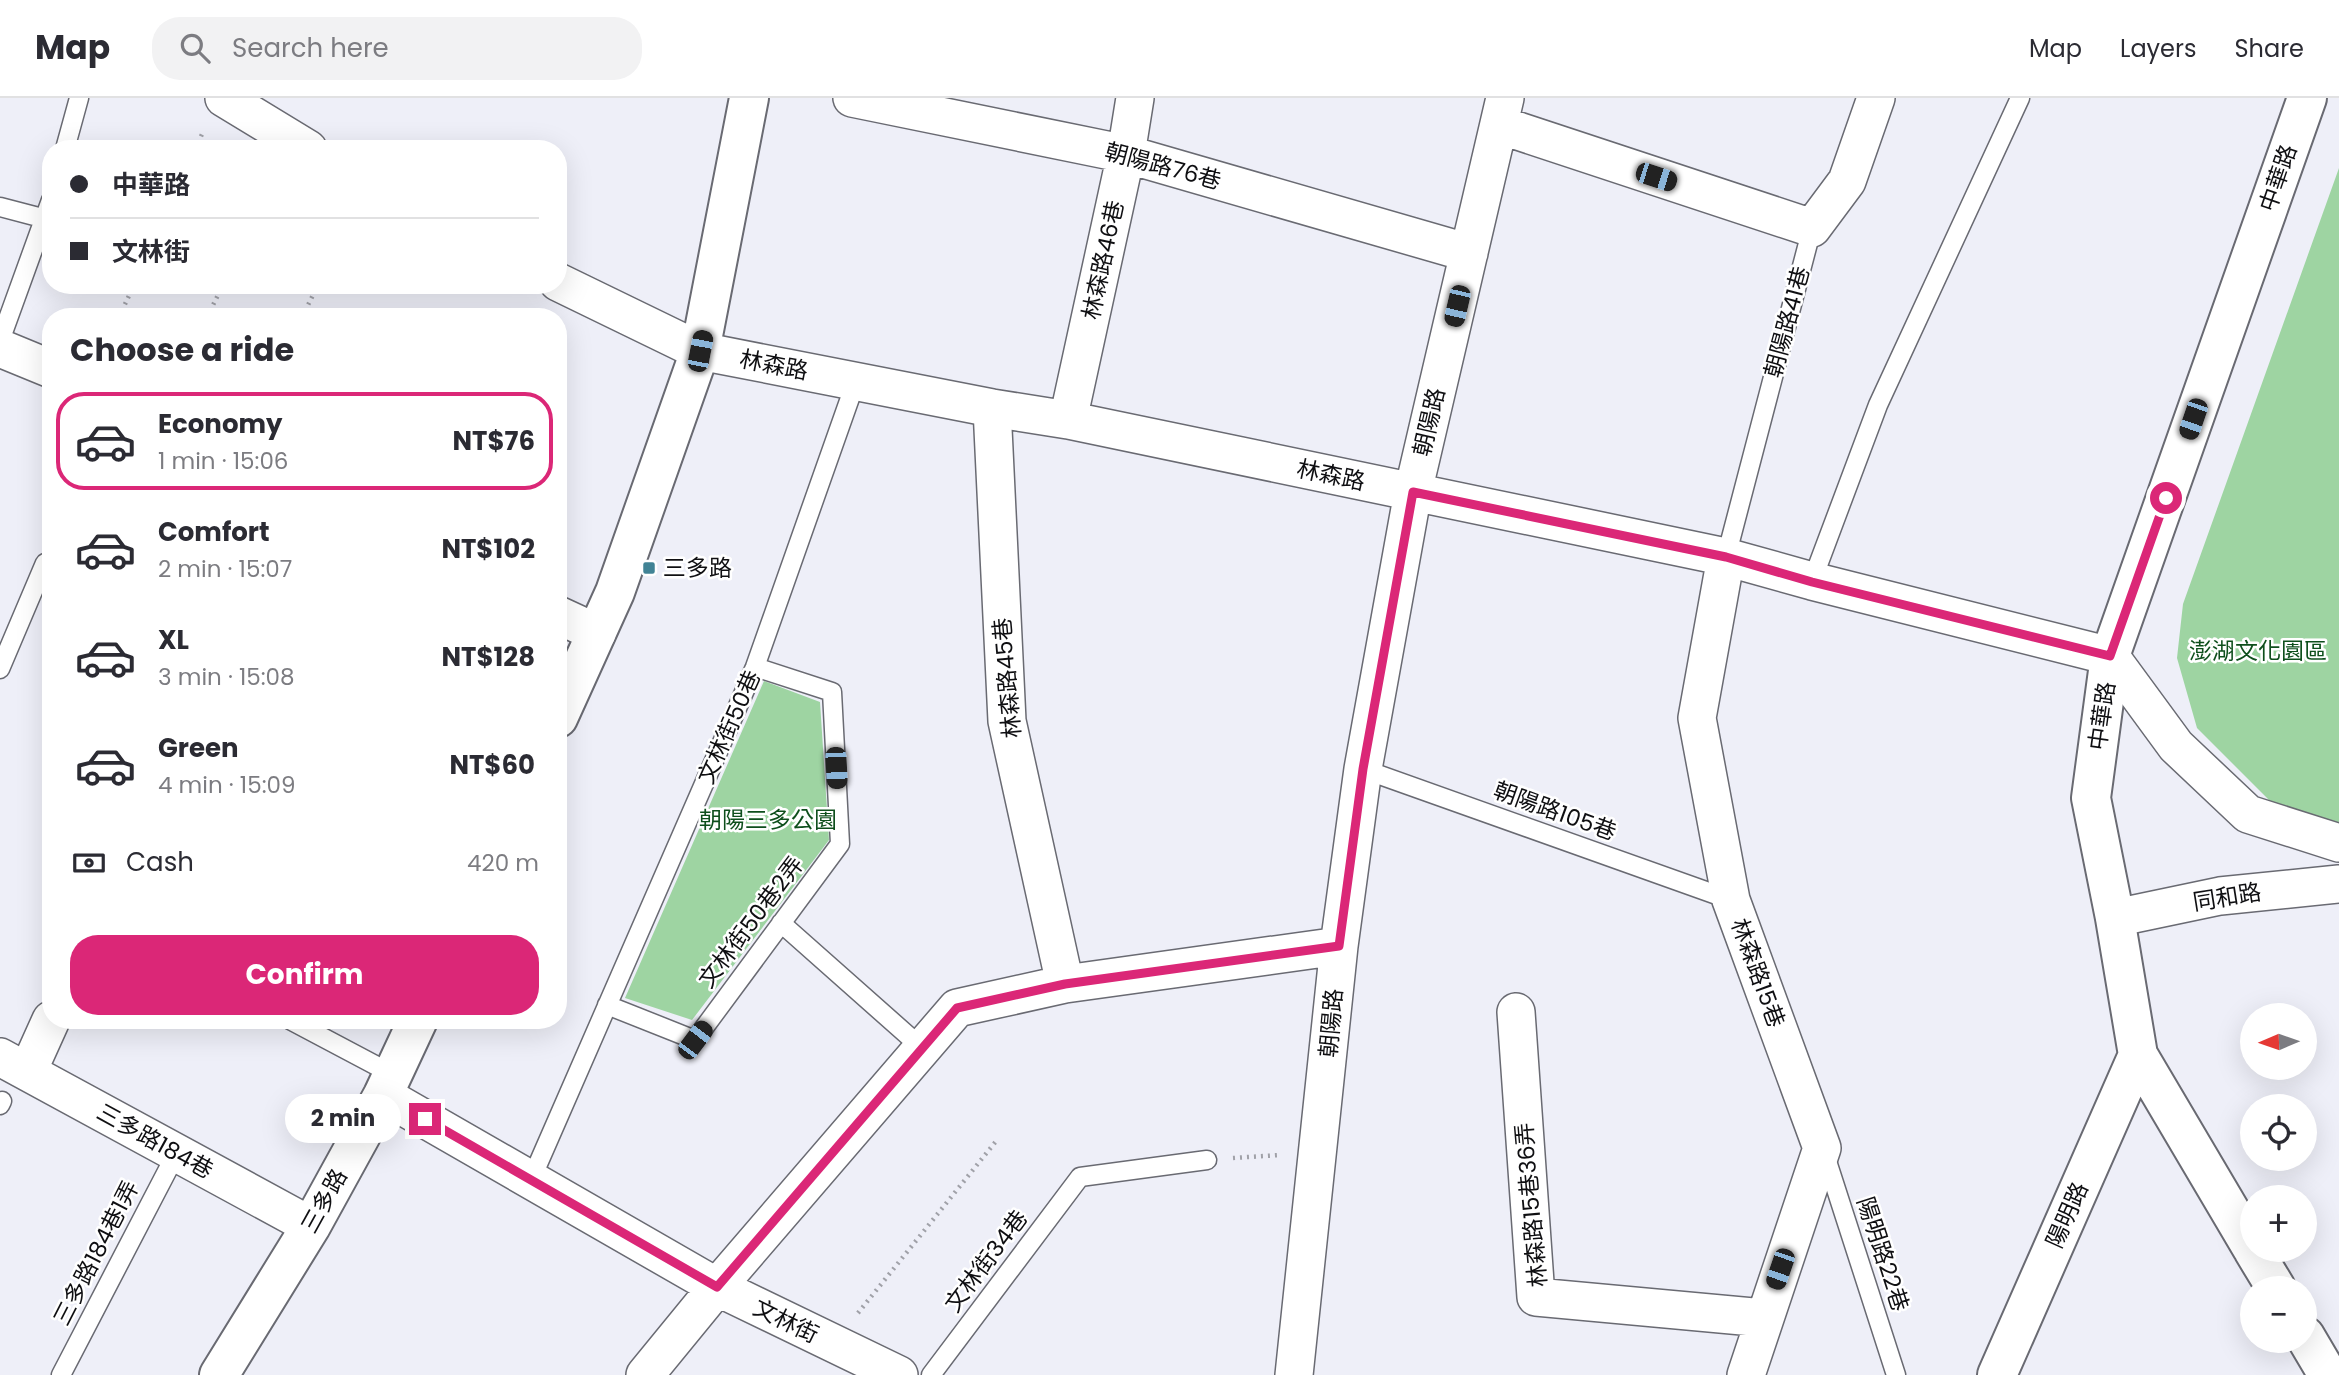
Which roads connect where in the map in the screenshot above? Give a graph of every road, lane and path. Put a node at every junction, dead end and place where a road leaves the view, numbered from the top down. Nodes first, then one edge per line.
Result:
1 (79, 98) edge
2 (224, 98) edge
3 (749, 98) edge
4 (852, 98) edge
5 (1135, 98) edge
6 (1876, 98) edge
7 (2020, 98) edge
8 (2302, 100) edge
9 (1503, 112) edge
10 (67, 140) edge
11 (293, 140) edge
12 (1126, 154) junction
13 (0, 208) edge
14 (42, 218) edge
15 (1812, 228) junction
16 (42, 230) edge
17 (1469, 253) junction
18 (567, 286) edge
19 (0, 341) edge
20 (0, 348) edge
21 (700, 351) junction
22 (42, 365) edge
23 (856, 382) junction
24 (992, 408) junction
25 (1069, 421) junction
26 (1413, 492) junction
27 (1726, 557) junction
28 (42, 569) edge
29 (1812, 582) junction
30 (567, 619) edge
31 (597, 633) junction
32 (5, 645) edge
33 (2110, 656) junction
34 (755, 667) junction
35 (0, 669) edge
36 (567, 698) edge
37 (1363, 769) junction
38 (2339, 843) edge
39 (2339, 884) edge
40 (1731, 900) junction
41 (2115, 919) junction
42 (781, 923) junction
43 (1339, 946) junction
44 (1065, 984) junction
45 (607, 1004) junction
46 (1516, 1012) dead end
47 (43, 1029) edge
48 (304, 1029) edge
49 (414, 1029) edge
50 (922, 1048) junction
51 (2137, 1055) junction
52 (14, 1064) edge
53 (388, 1085) junction
54 (997, 1140) dead end
55 (1822, 1148) junction
56 (176, 1153) junction
57 (1319, 1153) junction
58 (1207, 1160) joint
59 (531, 1180) junction
60 (311, 1226) junction
61 (2240, 1227) edge
62 (717, 1287) junction
63 (1764, 1318) junction
64 (833, 1344) junction
65 (2315, 1353) edge
66 (61, 1375) edge
67 (219, 1375) edge
68 (645, 1375) edge
69 (900, 1375) edge
70 (931, 1375) edge
71 (1294, 1375) edge
72 (1746, 1375) edge
73 (1896, 1375) edge
74 (1997, 1375) edge
75 (2328, 1375) edge

1 - 10 lane
2 - 11 street
3 - 21 street
4 - 12 street, 朝陽路76巷
5 - 12 street, 林森路46巷
6 - 15 street, 朝陽路41巷
7 - 29 lane
8 - 33 street, 中華路
9 - 15 street
9 - 17 street, 朝陽路
12 - 17 street, 朝陽路76巷
12 - 25 street, 林森路46巷
13 - 14 lane
15 - 27 lane, 朝陽路41巷
16 - 19 lane
17 - 26 street, 朝陽路
18 - 21 street, 林森路
20 - 22 street
21 - 23 street, 林森路
21 - 31 street
23 - 24 street, 林森路
23 - 34 lane, 文林街50巷
24 - 25 street, 林森路
24 - 44 street, 林森路45巷
25 - 26 street, 林森路
26 - 27 street, 林森路
26 - 37 street, 朝陽路
27 - 29 street, 林森路
27 - 40 street, 林森路15巷
28 - 32 lane
29 - 33 street, 林森路
30 - 31 street
31 - 36 street
32 - 35 lane
33 - 38 street
33 - 41 street, 中華路
34 - 42 lane, 文林街50巷2弄
34 - 45 lane, 文林街50巷
37 - 40 lane, 朝陽路105巷
37 - 43 street, 朝陽路
39 - 41 street, 同和路
40 - 55 street, 林森路15巷
41 - 51 street, 中華路
42 - 45 lane, 文林街50巷2弄
42 - 50 lane
43 - 44 street
43 - 57 street, 朝陽路
44 - 50 street
45 - 59 lane, 文林街50巷
46 - 63 street, 林森路15巷36弄
47 - 52 street
48 - 53 lane
49 - 53 street, 三多路
50 - 62 street
51 - 61 street, 中華路
51 - 74 street, 陽明路
52 - 56 street, 三多路184巷
53 - 59 street, 文林街
53 - 60 street, 三多路
54 - 64 path
55 - 63 street
55 - 73 lane, 陽明路22巷
56 - 60 street, 三多路184巷
56 - 66 lane, 三多路184巷1弄
57 - 58 path
57 - 71 street, 朝陽路
58 - 70 lane, 文林街34巷
59 - 62 street, 文林街
60 - 67 street, 三多路
62 - 64 street, 文林街
62 - 68 street
63 - 72 street
64 - 69 street, 文林街
65 - 75 street

